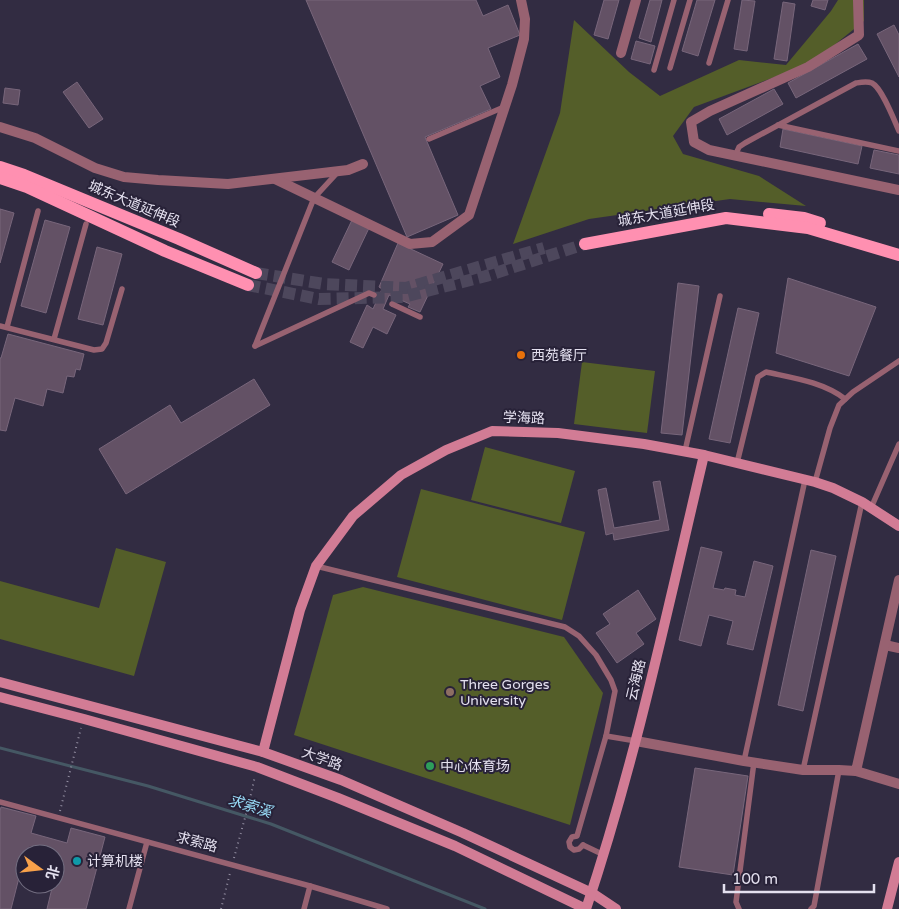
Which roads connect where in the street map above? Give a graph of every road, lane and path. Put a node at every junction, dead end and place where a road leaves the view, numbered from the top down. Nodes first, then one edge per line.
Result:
1 (521, 0) edge
2 (636, 0) edge
3 (674, 0) edge
4 (690, 0) edge
5 (728, 0) edge
6 (858, 0) edge
7 (621, 53) dead end
8 (709, 63) dead end
9 (670, 68) dead end
10 (654, 70) dead end
11 (504, 108) junction
12 (778, 125) junction
13 (0, 127) edge
14 (899, 131) edge
15 (429, 139) dead end
16 (899, 151) edge
17 (735, 156) junction
18 (363, 164) dead end
19 (0, 167) edge
20 (339, 171) junction
21 (0, 178) edge
22 (275, 179) junction
23 (899, 190) edge
24 (314, 198) junction
25 (38, 211) dead end
26 (86, 224) dead end
27 (899, 247) edge
28 (899, 255) edge
29 (256, 273) tunnel mouth
30 (248, 285) tunnel mouth
31 (122, 288) dead end
32 (374, 295) dead end
33 (720, 296) dead end
34 (392, 304) dead end
35 (420, 317) dead end
36 (0, 326) edge
37 (7, 327) junction
38 (54, 339) junction
39 (899, 361) edge
40 (845, 400) junction
41 (899, 444) edge
42 (685, 451) junction
43 (704, 454) junction
44 (737, 463) junction
45 (810, 481) junction
46 (866, 505) junction
47 (899, 526) edge
48 (316, 566) junction
49 (899, 580) edge
50 (885, 645) junction
51 (899, 648) edge
52 (0, 682) edge
53 (0, 697) edge
54 (80, 734) dead end
55 (606, 736) junction
56 (636, 741) junction
57 (263, 752) junction
58 (749, 762) junction
59 (257, 767) junction
60 (803, 770) junction
61 (839, 770) junction
62 (856, 771) junction
63 (899, 784) edge
64 (0, 802) edge
65 (59, 818) junction
66 (242, 830) dead end
67 (577, 836) junction
68 (148, 842) junction
69 (583, 845) junction
70 (604, 855) junction
71 (899, 862) edge
72 (310, 886) junction
73 (592, 893) junction
74 (129, 909) edge
75 (304, 909) edge
76 (387, 909) edge
77 (586, 909) edge
78 (616, 909) edge
79 (739, 909) edge
80 (811, 909) edge
81 (887, 909) edge

1 - 11 street
2 - 7 street
3 - 10 lane
4 - 9 lane
5 - 8 lane
6 - 17 street
11 - 15 lane
11 - 24 street
12 - 14 lane
12 - 16 lane
12 - 17 lane
13 - 22 street
17 - 23 street
18 - 20 street
19 - 29 main road, 城东大道延伸段
20 - 22 street
20 - 24 lane
21 - 30 main road, 城东大道延伸段
22 - 24 street
24 - 32 lane
25 - 37 lane
26 - 38 lane
27 - 28 main road, 城东大道延伸段
31 - 38 lane
33 - 42 lane
34 - 35 lane
36 - 37 lane
37 - 38 lane
39 - 40 lane
40 - 44 lane
40 - 45 lane
41 - 46 lane
42 - 43 street, 学海路
42 - 48 street, 学海路
43 - 44 street, 学海路
43 - 56 street, 云海路
44 - 45 street, 学海路
45 - 46 street, 学海路
45 - 58 lane
46 - 47 street, 学海路
46 - 60 lane
48 - 55 lane
48 - 57 street, 学海路
49 - 50 street
50 - 51 street
50 - 62 street
52 - 57 street, 大学路
53 - 59 street
54 - 65 path
55 - 56 lane
55 - 67 lane
56 - 58 street
56 - 70 street, 云海路
57 - 73 street, 大学路
58 - 60 street
58 - 79 lane
59 - 66 path
59 - 77 street
60 - 61 street
61 - 62 street
61 - 80 lane
62 - 63 street
64 - 65 lane, 求索路
65 - 68 lane, 求索路
67 - 69 lane
67 - 69 lane
68 - 72 lane, 求索路
68 - 74 lane
69 - 70 lane
70 - 73 street, 云海路
71 - 81 street
72 - 75 lane
72 - 76 lane, 求索路
73 - 77 street, 云海路
73 - 78 street, 大学路

